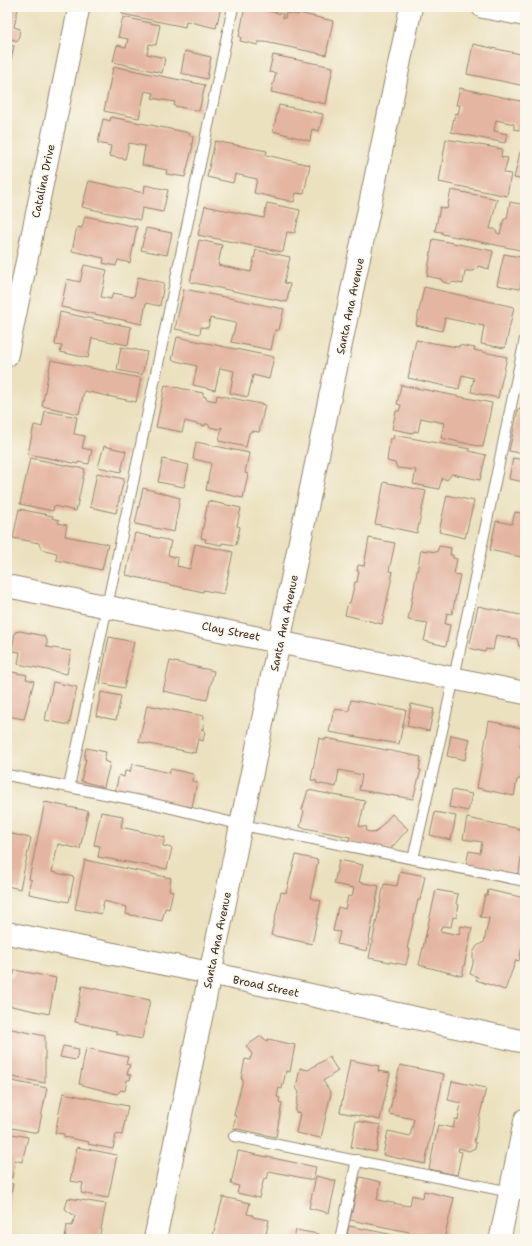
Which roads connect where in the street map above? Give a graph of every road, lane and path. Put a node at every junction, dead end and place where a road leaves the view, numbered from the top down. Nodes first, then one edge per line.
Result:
1 (79, 7) edge
2 (233, 7) edge
3 (411, 7) edge
4 (483, 7) edge
5 (525, 14) edge
6 (525, 339) edge
7 (7, 356) edge
8 (7, 586) edge
9 (108, 606) junction
10 (280, 641) junction
11 (454, 678) junction
12 (525, 693) edge
13 (7, 775) edge
14 (70, 787) junction
15 (242, 825) junction
16 (413, 858) junction
17 (525, 881) edge
18 (7, 933) edge
19 (210, 973) junction
20 (525, 1042) edge
21 (525, 1119) edge
22 (234, 1136) dead end
23 (356, 1160) junction
24 (517, 1194) edge
25 (155, 1239) edge
26 (340, 1239) edge
27 (500, 1239) edge

1 - 7 street, Catalina Drive
2 - 9 lane
3 - 10 street, Santa Ana Avenue
4 - 5 street
6 - 11 lane
8 - 9 street, Clay Street
9 - 10 street, Clay Street
9 - 14 lane
10 - 11 street, Clay Street
10 - 15 street, Santa Ana Avenue
11 - 12 street, Clay Street
11 - 16 lane
13 - 14 lane
14 - 15 lane
15 - 16 lane
15 - 19 street, Santa Ana Avenue
16 - 17 lane
18 - 19 street, Broad Street
19 - 20 street, Broad Street
19 - 25 street, Santa Ana Avenue
21 - 24 street
22 - 23 lane
23 - 24 lane
23 - 26 lane
24 - 27 street

